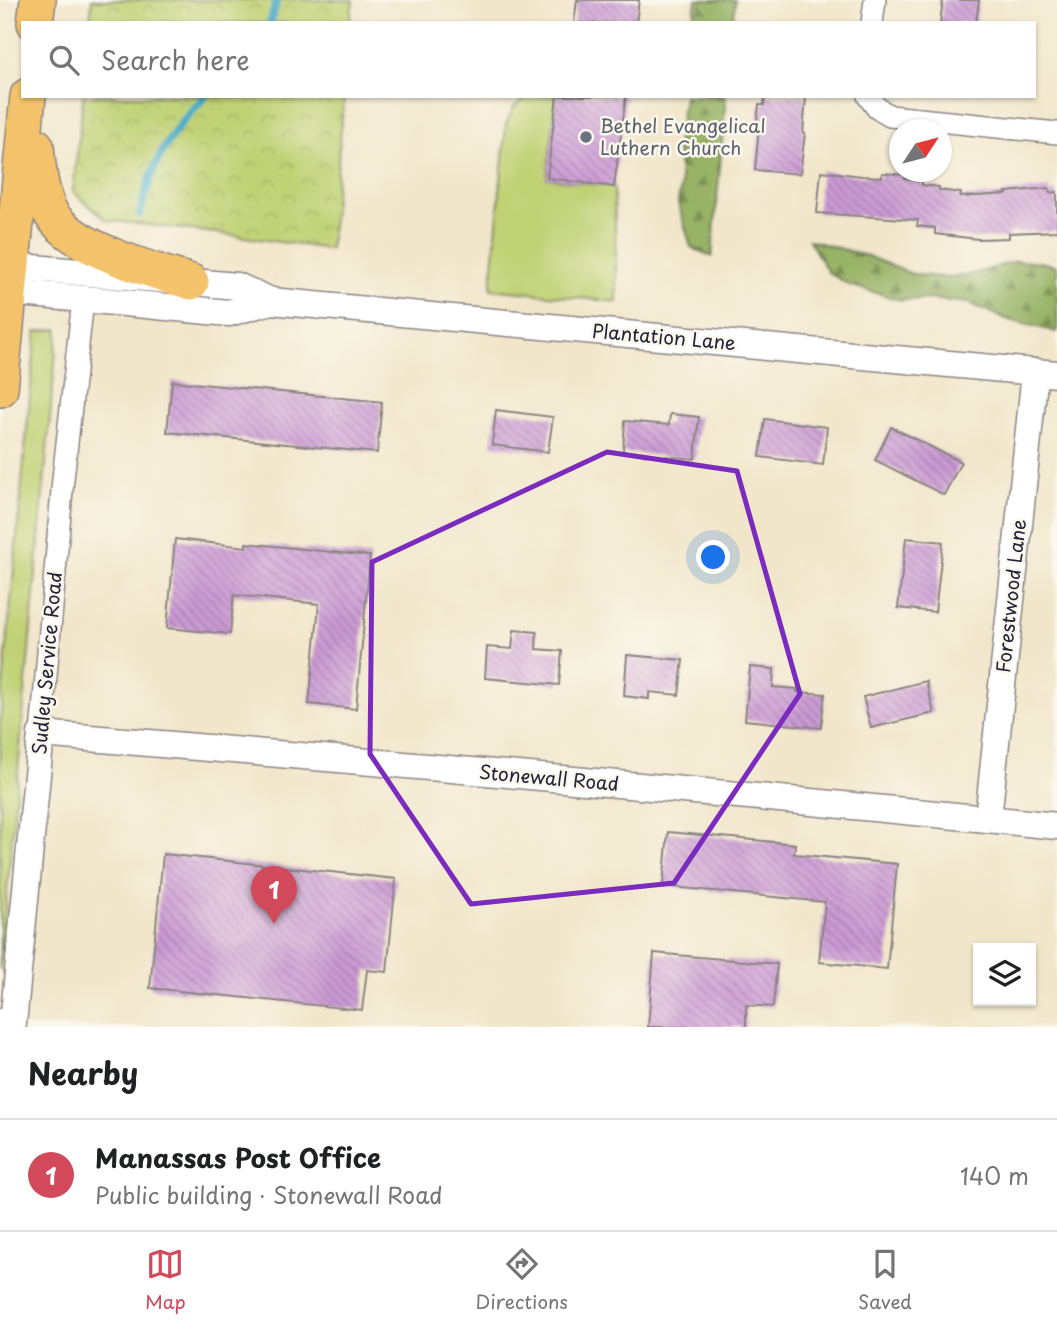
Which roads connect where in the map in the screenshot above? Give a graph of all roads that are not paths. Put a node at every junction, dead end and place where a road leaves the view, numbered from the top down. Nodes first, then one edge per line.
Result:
1 (38, 0) edge
2 (875, 0) edge
3 (36, 21) edge
4 (872, 21) edge
5 (29, 98) edge
6 (29, 98) edge
7 (870, 98) edge
8 (1057, 134) edge
9 (5, 278) edge
10 (191, 282) junction
11 (83, 300) junction
12 (271, 301) junction
13 (1046, 373) edge
14 (0, 389) edge
15 (41, 734) junction
16 (988, 819) junction
17 (1057, 826) edge
18 (9, 1024) edge

1 - 3 main road
2 - 4 street
5 - 9 main road
6 - 10 main road
7 - 8 street
9 - 10 street, Plantation Lane
9 - 11 street, Plantation Lane
9 - 14 main road
10 - 12 street, Plantation Lane
11 - 12 street, Plantation Lane
11 - 15 street, Sudley Service Road
12 - 13 street, Plantation Lane
13 - 16 street, Forestwood Lane
15 - 16 street, Stonewall Road
15 - 18 street, Sudley Service Road
16 - 17 street, Stonewall Road

